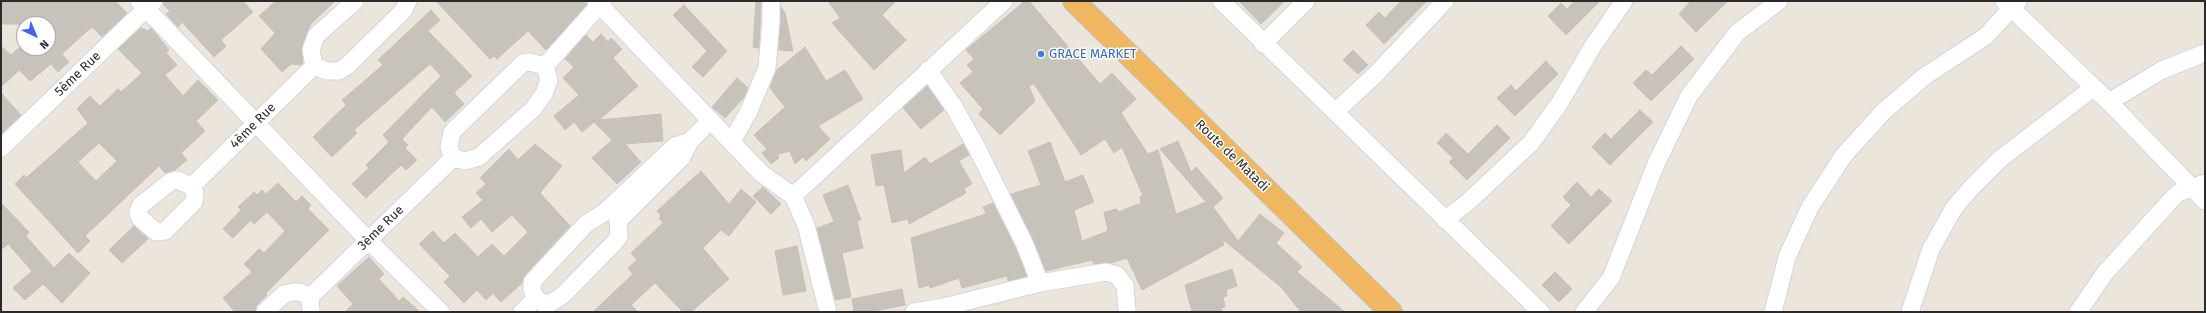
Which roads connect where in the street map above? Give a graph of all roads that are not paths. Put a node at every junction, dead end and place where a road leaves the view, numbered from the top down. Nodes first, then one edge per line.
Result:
1 (355, 1) edge
2 (408, 1) edge
3 (771, 1) edge
4 (1004, 1) edge
5 (1074, 1) edge
6 (1221, 1) edge
7 (1306, 1) edge
8 (1445, 1) edge
9 (1624, 1) edge
10 (1779, 1) edge
11 (599, 2) edge
12 (2011, 3) edge
13 (146, 4) edge
14 (1263, 44) junction
15 (2205, 53) edge
16 (314, 66) junction
17 (545, 66) junction
18 (928, 70) junction
19 (2093, 88) junction
20 (2109, 102) junction
21 (1335, 112) junction
22 (710, 121) junction
23 (256, 122) junction
24 (732, 141) junction
25 (1, 148) edge
26 (453, 158) junction
27 (2198, 185) edge
28 (192, 186) dead end
29 (793, 196) junction
30 (2205, 201) edge
31 (619, 210) junction
32 (1445, 220) junction
33 (368, 240) junction
34 (1040, 282) junction
35 (536, 298) junction
36 (311, 304) edge
37 (265, 312) edge
38 (441, 312) edge
39 (522, 312) edge
40 (828, 312) edge
41 (914, 312) edge
42 (1127, 312) edge
43 (1391, 312) edge
44 (1541, 312) edge
45 (1584, 312) edge
46 (1772, 312) edge
47 (1910, 312) edge
48 (2078, 312) edge

1 - 16 street
2 - 16 street
3 - 24 street
4 - 18 street
5 - 43 highway, Route de Matadi
6 - 14 street
7 - 14 street
8 - 21 street
9 - 32 street
10 - 45 street
11 - 17 street
11 - 22 street
12 - 19 street
12 - 46 street
13 - 23 street
13 - 25 street, 5ème Rue
14 - 21 street
15 - 20 street
16 - 23 street, 4ème Rue
17 - 26 street
17 - 26 street
18 - 29 street
18 - 34 street
19 - 20 street
19 - 47 street
20 - 27 street
21 - 32 street
22 - 24 street
22 - 31 street
23 - 28 street, 4ème Rue
23 - 33 street
24 - 29 street
26 - 33 street, 3ème Rue
27 - 30 street
27 - 48 street
29 - 40 street
31 - 35 street
31 - 35 street
32 - 44 street
33 - 36 street, 3ème Rue
33 - 38 street
34 - 41 street
34 - 42 street
35 - 39 street
36 - 37 street

